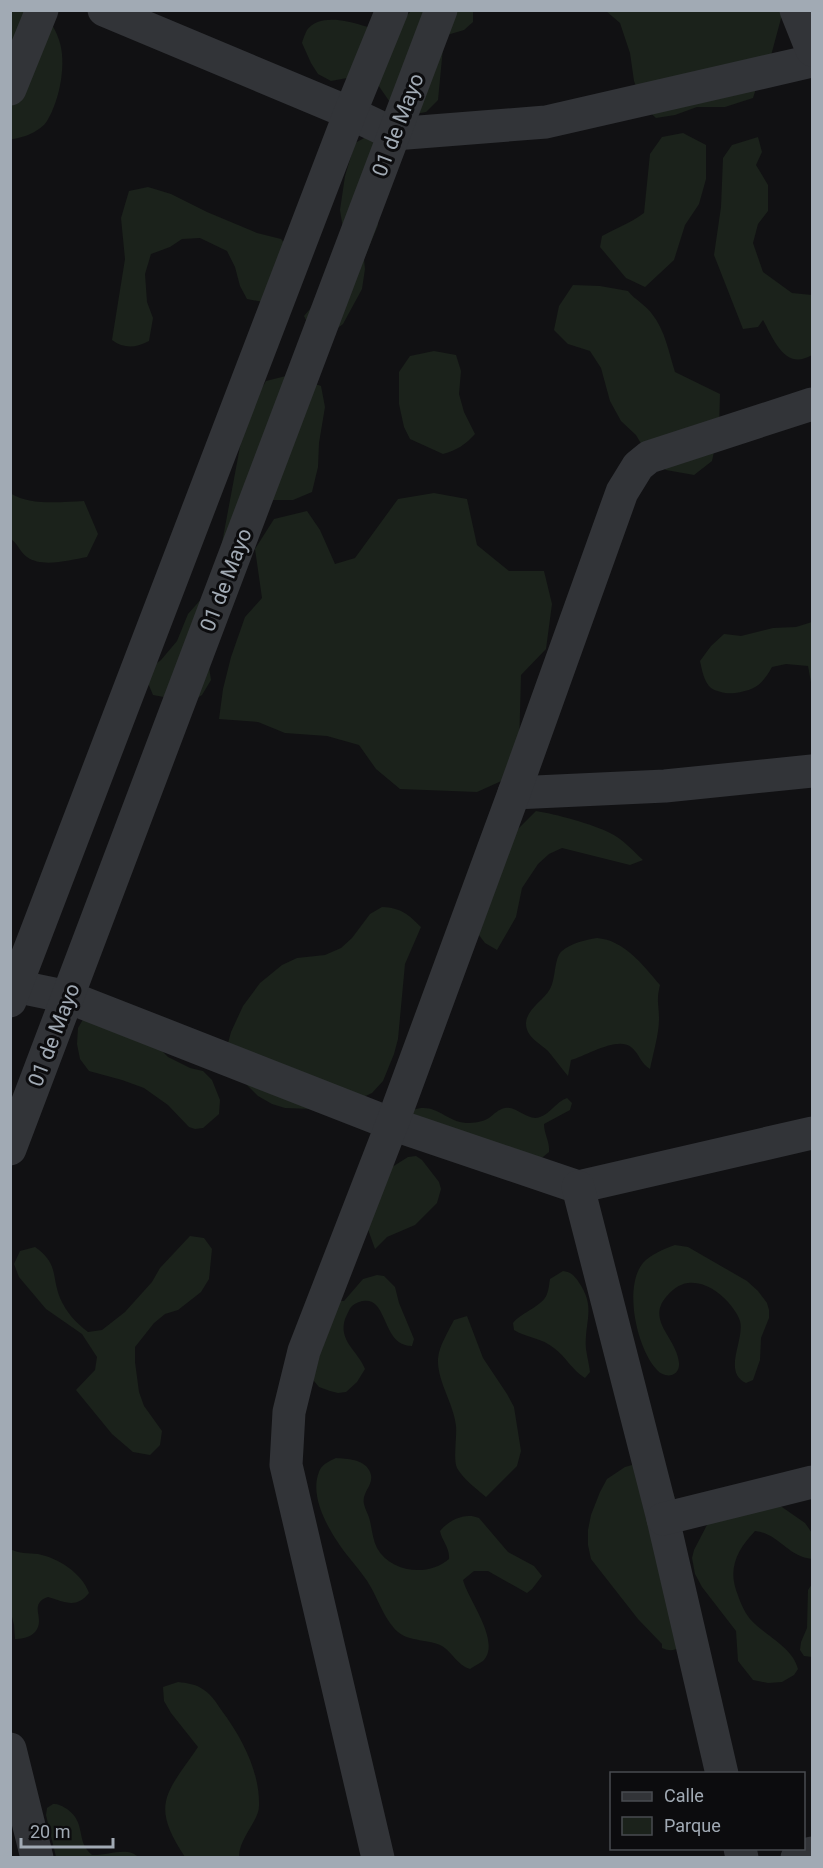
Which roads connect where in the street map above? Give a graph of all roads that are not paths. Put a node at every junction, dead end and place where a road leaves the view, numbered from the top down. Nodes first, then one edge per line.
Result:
1 (42, 10) edge
2 (104, 10) edge
3 (392, 10) edge
4 (441, 10) edge
5 (796, 10) edge
6 (813, 50) edge
7 (813, 61) edge
8 (10, 89) edge
9 (350, 112) junction
10 (394, 134) junction
11 (813, 404) edge
12 (813, 771) edge
13 (514, 793) junction
14 (12, 991) edge
15 (68, 997) junction
16 (392, 1124) junction
17 (813, 1133) edge
18 (10, 1149) edge
19 (578, 1187) junction
20 (813, 1482) edge
21 (663, 1519) junction
22 (10, 1749) edge
23 (722, 1772) edge
24 (813, 1854) edge
25 (37, 1857) edge
26 (378, 1857) edge
27 (797, 1857) edge

1 - 8 street
2 - 9 street
3 - 9 street
4 - 10 street, 01 de Mayo
5 - 6 street
7 - 10 street
9 - 10 street
9 - 14 street
10 - 15 street, 01 de Mayo
11 - 13 street
12 - 13 street
13 - 16 street
14 - 15 street
15 - 16 street
15 - 18 street, 01 de Mayo
16 - 19 street
16 - 26 street
17 - 19 street
19 - 21 street
20 - 21 street
21 - 23 street
22 - 25 street
24 - 27 street

